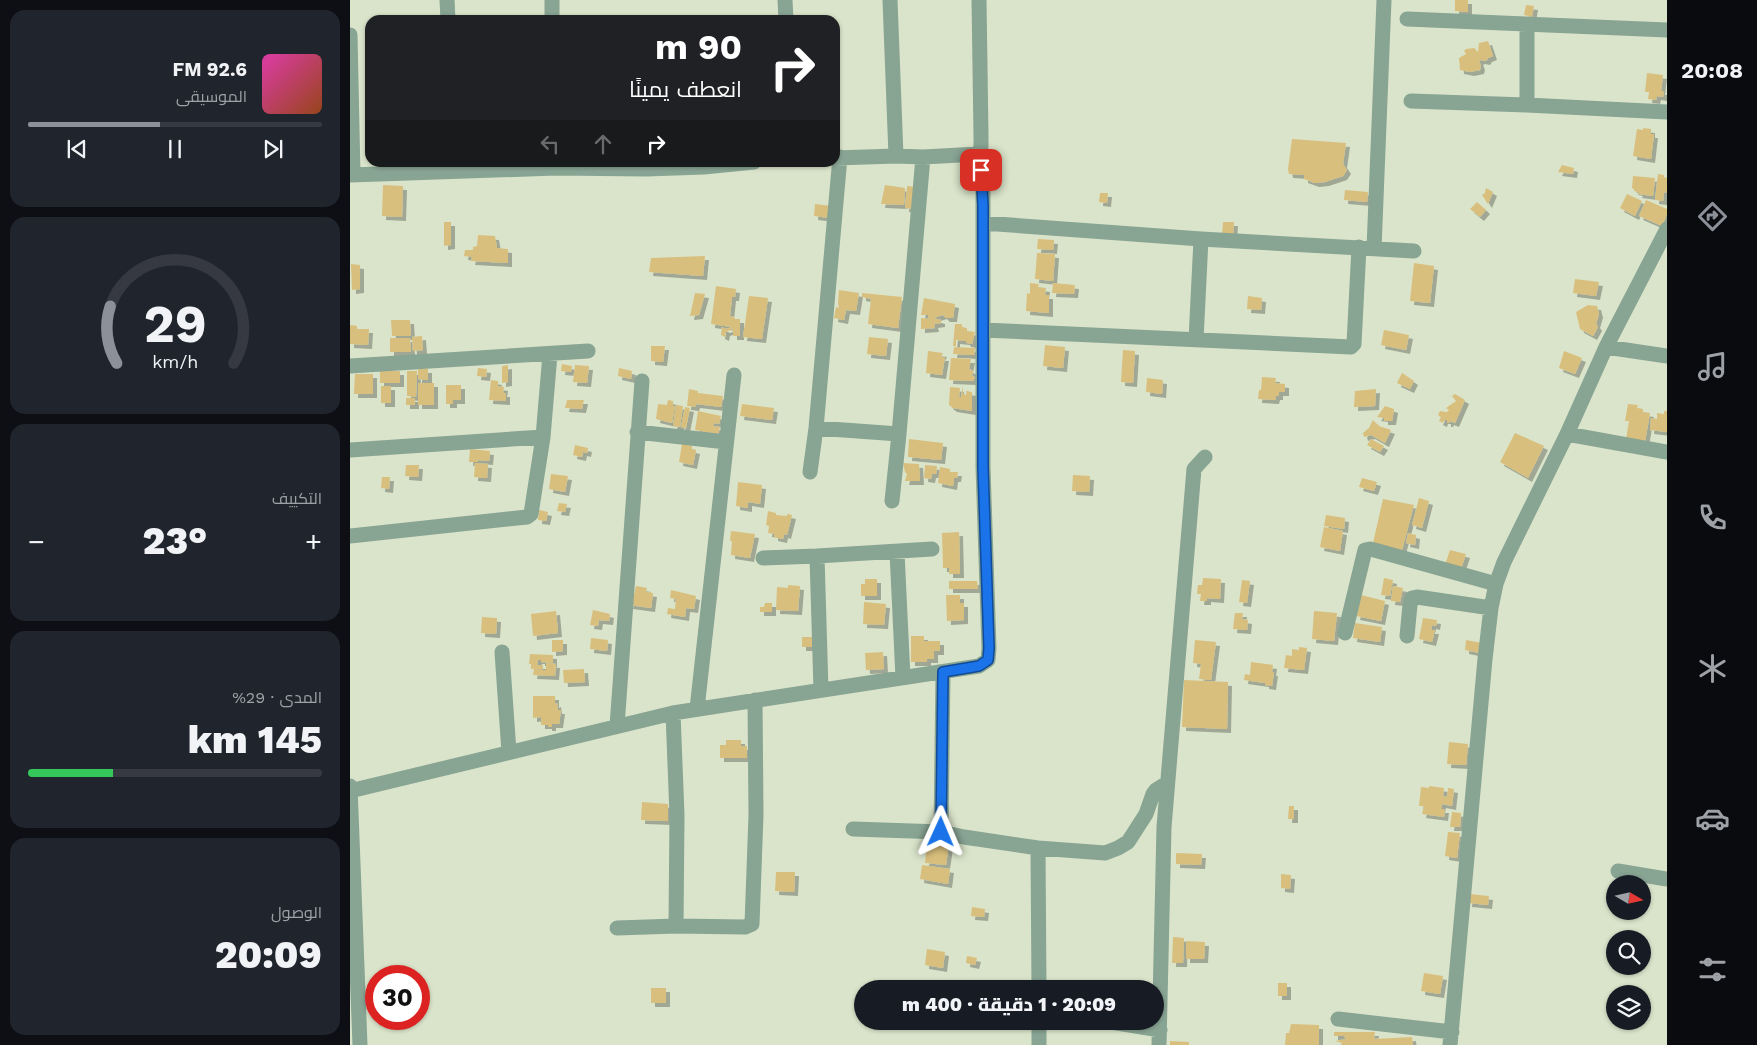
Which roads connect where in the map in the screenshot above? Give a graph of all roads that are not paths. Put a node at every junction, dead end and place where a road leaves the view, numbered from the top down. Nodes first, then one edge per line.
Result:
1 (448, 0) edge
2 (552, 0) edge
3 (785, 0) edge
4 (890, 0) edge
5 (979, 0) edge
6 (1384, 0) edge
7 (448, 15) edge
8 (552, 15) edge
9 (786, 15) edge
10 (1407, 19) dead end
11 (1527, 25) junction
12 (1667, 30) edge
13 (350, 35) edge
14 (1411, 102) dead end
15 (1527, 105) junction
16 (1667, 112) edge
17 (978, 154) junction
18 (896, 156) junction
19 (840, 157) edge
20 (923, 157) junction
21 (450, 167) edge
22 (606, 167) edge
23 (704, 167) edge
24 (836, 167) edge
25 (352, 175) edge
26 (983, 223) junction
27 (1667, 229) edge
28 (1201, 238) junction
29 (1359, 247) junction
30 (1374, 249) junction
31 (1414, 251) dead end
32 (1660, 259) edge
33 (983, 330) junction
34 (1196, 340) junction
35 (1606, 347) junction
36 (588, 351) dead end
37 (550, 354) junction
38 (1667, 356) edge
39 (350, 366) edge
40 (734, 375) dead end
41 (642, 381) dead end
42 (816, 428) junction
43 (638, 432) junction
44 (899, 434) junction
45 (1567, 434) junction
46 (543, 437) junction
47 (726, 442) junction
48 (350, 450) edge
49 (1667, 452) edge
50 (1205, 457) dead end
51 (810, 472) dead end
52 (892, 501) dead end
53 (350, 536) edge
54 (932, 549) dead end
55 (897, 552) junction
56 (817, 556) junction
57 (763, 558) dead end
58 (1496, 584) junction
59 (1491, 608) junction
60 (1345, 633) dead end
61 (1407, 636) dead end
62 (502, 652) dead end
63 (943, 672) junction
64 (903, 678) junction
65 (821, 690) junction
66 (756, 700) junction
67 (697, 709) junction
68 (673, 713) junction
69 (617, 726) junction
70 (509, 752) junction
71 (1167, 784) junction
72 (350, 786) edge
73 (350, 791) edge
74 (853, 829) dead end
75 (941, 832) junction
76 (1038, 848) junction
77 (1618, 871) dead end
78 (1667, 880) edge
79 (676, 926) junction
80 (616, 928) dead end
81 (1039, 980) edge
82 (1161, 980) edge
83 (1338, 1019) dead end
84 (1039, 1030) edge
85 (1160, 1030) edge
86 (1451, 1038) edge
87 (360, 1045) edge
88 (1039, 1045) edge
89 (1159, 1045) edge

1 - 7 street
2 - 8 street
3 - 9 street
4 - 18 street
5 - 17 street
6 - 30 street
10 - 11 street
11 - 12 street
11 - 15 street
13 - 25 street
14 - 15 street
15 - 16 street
17 - 20 street
17 - 26 street
18 - 19 street
18 - 20 street
20 - 44 street
21 - 25 street
22 - 23 street
24 - 42 street
26 - 28 street
26 - 33 street
27 - 32 street
28 - 29 street
28 - 34 street
29 - 30 street
29 - 34 street
30 - 31 street
32 - 35 street
33 - 34 street
33 - 63 street
35 - 38 street
35 - 45 street
36 - 37 street
37 - 39 street
37 - 46 street
40 - 47 street
41 - 43 street
42 - 44 street
42 - 51 street
43 - 47 street
43 - 69 street
44 - 52 street
45 - 49 street
45 - 58 street
46 - 48 street
46 - 53 street
47 - 67 street
50 - 71 street
54 - 55 street
55 - 56 street
55 - 64 street
56 - 57 street
56 - 65 street
58 - 59 street
58 - 60 street
59 - 61 street
59 - 86 street
62 - 70 street
63 - 64 street
63 - 75 street
64 - 65 street
65 - 66 street
66 - 67 street
66 - 79 street
67 - 68 street
68 - 69 street
68 - 79 street
69 - 70 street
70 - 73 street
71 - 76 street
71 - 82 street
72 - 73 street
73 - 87 street
74 - 75 street
75 - 76 street
76 - 81 street
77 - 78 street
79 - 80 street
83 - 86 street
84 - 88 street
85 - 89 street

